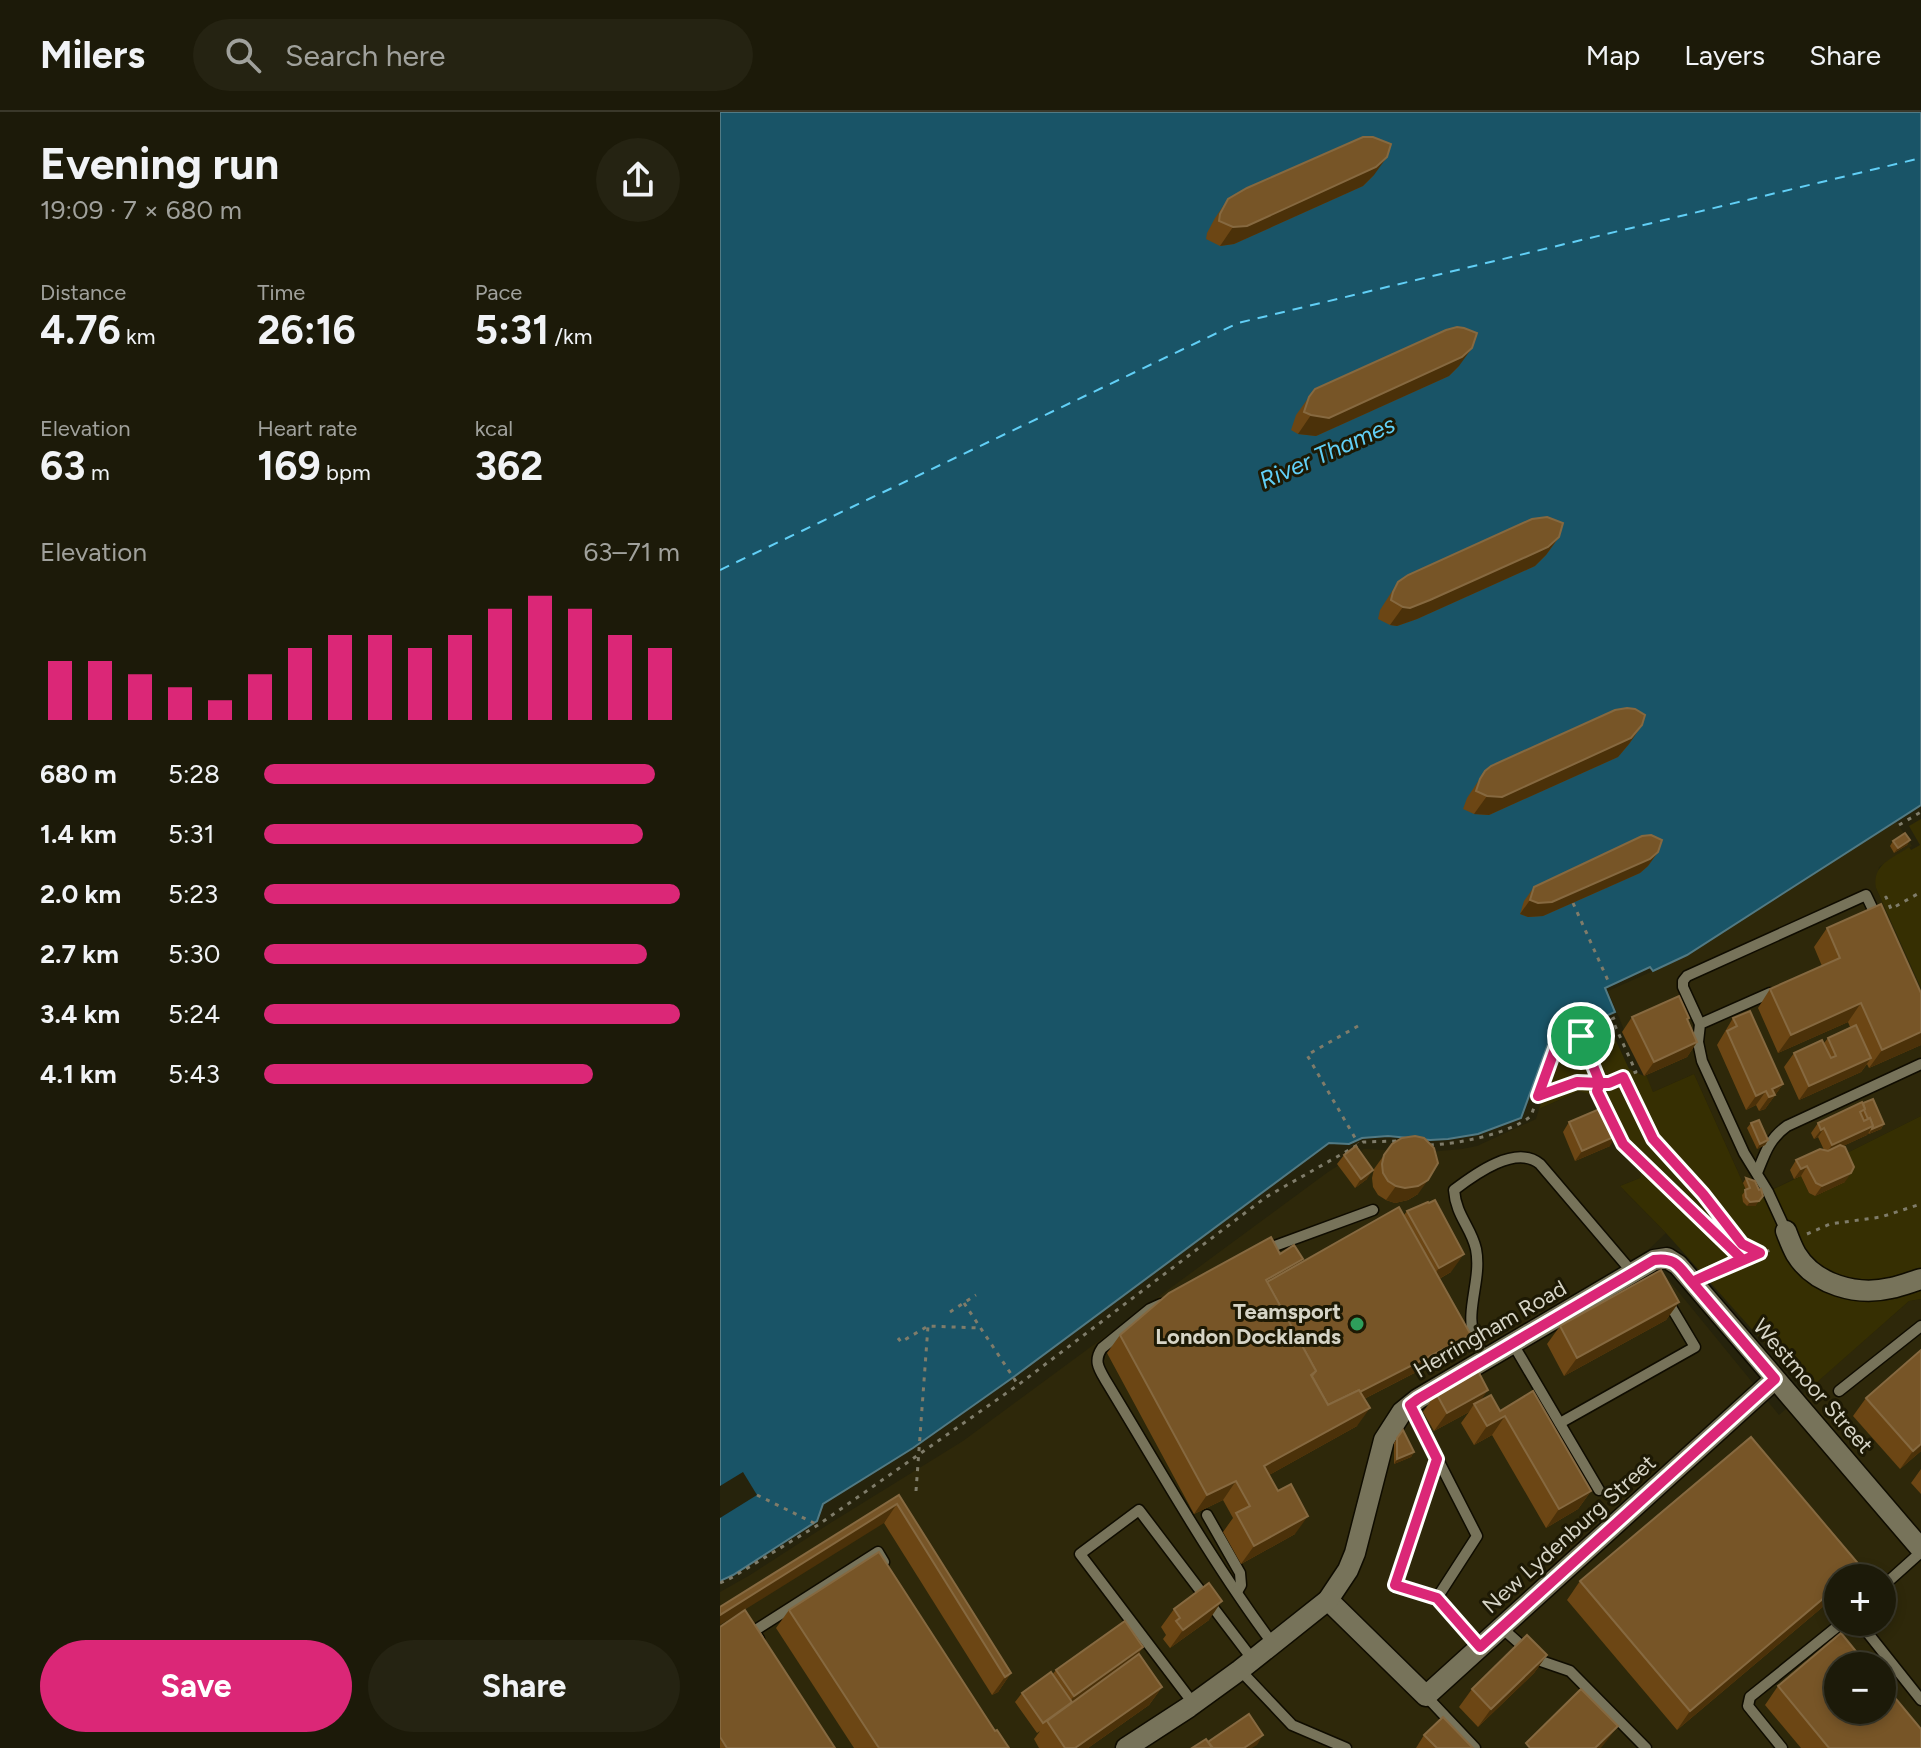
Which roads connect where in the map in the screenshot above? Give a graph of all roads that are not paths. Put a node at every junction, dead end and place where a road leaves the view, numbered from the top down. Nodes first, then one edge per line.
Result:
1 (1885, 935) edge
2 (1770, 993) edge
3 (1700, 1024) junction
4 (1921, 1064) edge
5 (1757, 1173) junction
6 (1373, 1210) dead end
7 (1794, 1234) joint
8 (1253, 1256) edge
9 (1667, 1258) joint
10 (1632, 1272) junction
11 (1921, 1279) edge
12 (1662, 1291) edge
13 (1176, 1296) edge
14 (1921, 1326) edge
15 (1513, 1344) junction
16 (1487, 1360) junction
17 (1775, 1379) junction
18 (1839, 1391) dead end
19 (1410, 1405) junction
20 (1560, 1423) junction
21 (1437, 1459) junction
22 (1599, 1490) dead end
23 (1207, 1515) edge
24 (1921, 1550) edge
25 (1896, 1574) edge
26 (894, 1578) edge
27 (1237, 1592) junction
28 (1437, 1598) junction
29 (1328, 1600) junction
30 (1502, 1628) junction
31 (1826, 1636) edge
32 (1870, 1636) edge
33 (762, 1644) edge
34 (1273, 1644) junction
35 (1480, 1647) junction
36 (1246, 1665) junction
37 (1426, 1696) junction
38 (1921, 1700) edge
39 (1193, 1703) junction
40 (1126, 1748) edge
41 (1346, 1748) edge
42 (1475, 1748) edge
43 (1646, 1748) edge
44 (1782, 1748) edge

1 - 3 lane
2 - 3 lane
3 - 5 lane
4 - 5 lane
5 - 7 lane
6 - 8 lane
7 - 11 street
9 - 10 street, Herringham Road
9 - 17 street, Westmoor Street
10 - 15 street, Herringham Road
10 - 16 lane
12 - 20 lane
13 - 27 lane
14 - 18 lane
15 - 16 street, Herringham Road
15 - 20 lane
16 - 19 street, Herringham Road
17 - 24 street, Westmoor Street
17 - 30 street, New Lydenburg Street
19 - 21 lane
19 - 29 street, Herringham Road
20 - 22 lane
21 - 28 lane
21 - 28 lane
23 - 27 lane
24 - 25 lane
26 - 33 lane
27 - 34 lane
28 - 35 lane
29 - 34 street, Herringham Road
29 - 37 street
30 - 35 street, New Lydenburg Street
30 - 43 lane
31 - 44 lane
32 - 38 lane
34 - 36 street, Herringham Road
35 - 37 street, New Lydenburg Street
36 - 39 street, Herringham Road
36 - 39 lane
36 - 41 lane
37 - 42 lane
39 - 40 street, Herringham Road

